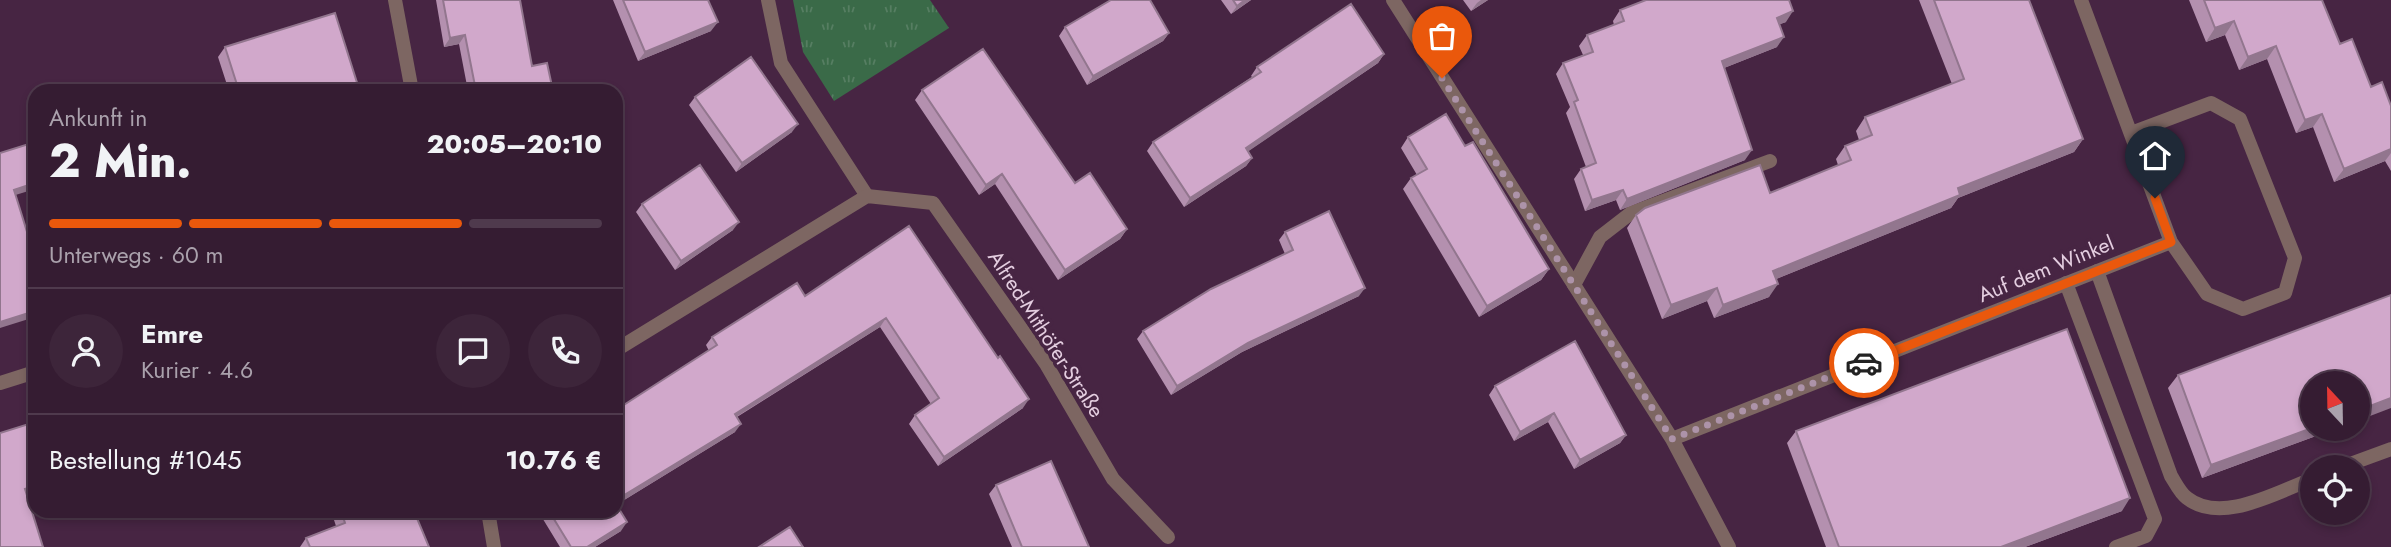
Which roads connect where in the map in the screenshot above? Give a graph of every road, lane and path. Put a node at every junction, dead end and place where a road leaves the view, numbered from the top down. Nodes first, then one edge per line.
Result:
1 (396, 0) edge
2 (768, 0) edge
3 (1393, 0) edge
4 (2081, 0) edge
5 (411, 84) edge
6 (2131, 133) junction
7 (1770, 161) dead end
8 (867, 196) junction
9 (2171, 242) junction
10 (2097, 271) junction
11 (2066, 283) junction
12 (1574, 285) junction
13 (623, 346) edge
14 (28, 374) edge
15 (0, 383) edge
16 (1672, 439) junction
17 (2391, 449) edge
18 (2370, 457) edge
19 (2300, 484) edge
20 (489, 518) edge
21 (1168, 537) dead end
22 (494, 547) edge
23 (1729, 547) edge
24 (2116, 547) edge

1 - 5 street
2 - 8 street
3 - 12 street
4 - 6 street
6 - 9 street
6 - 9 street
7 - 12 street
8 - 13 street
8 - 21 street, Alfred-Mithöfer-Straße
9 - 10 street, Auf dem Winkel
10 - 11 street, Auf dem Winkel
10 - 19 street
11 - 16 street, Auf dem Winkel
11 - 24 street
12 - 16 street
14 - 15 street
16 - 23 street
17 - 18 street
20 - 22 street

